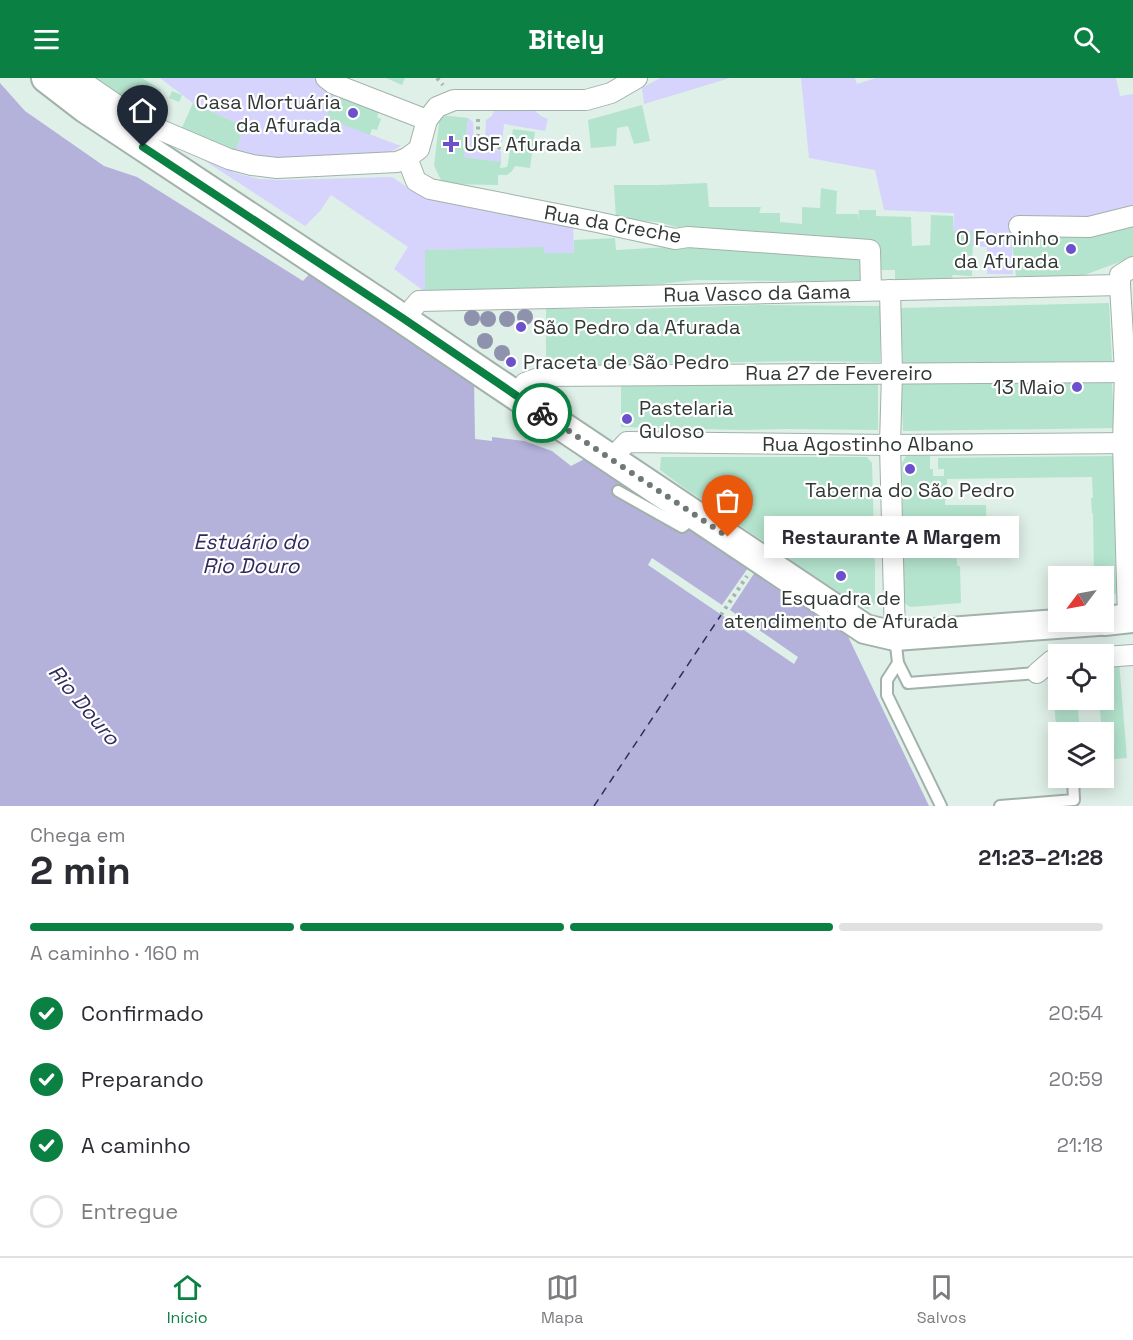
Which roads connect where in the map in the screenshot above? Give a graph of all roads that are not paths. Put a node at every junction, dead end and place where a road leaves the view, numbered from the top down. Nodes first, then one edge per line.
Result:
1 (46, 78) edge
2 (77, 78) edge
3 (326, 78) edge
4 (637, 78) edge
5 (427, 120) junction
6 (407, 158) junction
7 (1133, 216) edge
8 (1019, 226) dead end
9 (1133, 267) edge
10 (1120, 285) junction
11 (881, 290) junction
12 (404, 319) junction
13 (1129, 371) edge
14 (892, 373) junction
15 (516, 396) junction
16 (1128, 443) edge
17 (890, 445) junction
18 (611, 459) junction
19 (618, 491) dead end
20 (697, 516) junction
21 (1122, 619) edge
22 (1048, 625) edge
23 (895, 636) junction
24 (1133, 655) edge
25 (1114, 656) edge
26 (898, 663) junction
27 (1048, 664) edge
28 (1037, 673) joint
29 (1073, 788) edge
30 (941, 806) edge
31 (1000, 806) edge

1 - 12 main road
2 - 6 street
3 - 5 street
4 - 5 street
5 - 6 street
6 - 11 street, Rua da Creche
7 - 8 street
9 - 10 street
10 - 11 street, Rua Vasco da Gama
10 - 13 street
11 - 12 street, Rua Vasco da Gama
11 - 14 street
12 - 15 main road
13 - 14 street, Rua 27 de Fevereiro
13 - 16 street
14 - 15 street, Rua 27 de Fevereiro
14 - 17 street
15 - 18 main road
16 - 17 street, Rua Agostinho Albano
16 - 21 street
17 - 18 street, Rua Agostinho Albano
17 - 23 street
18 - 20 main road
19 - 20 lane
20 - 23 main road
22 - 23 main road
23 - 26 lane
24 - 25 street
26 - 28 lane
26 - 30 lane
27 - 28 street
29 - 31 lane

